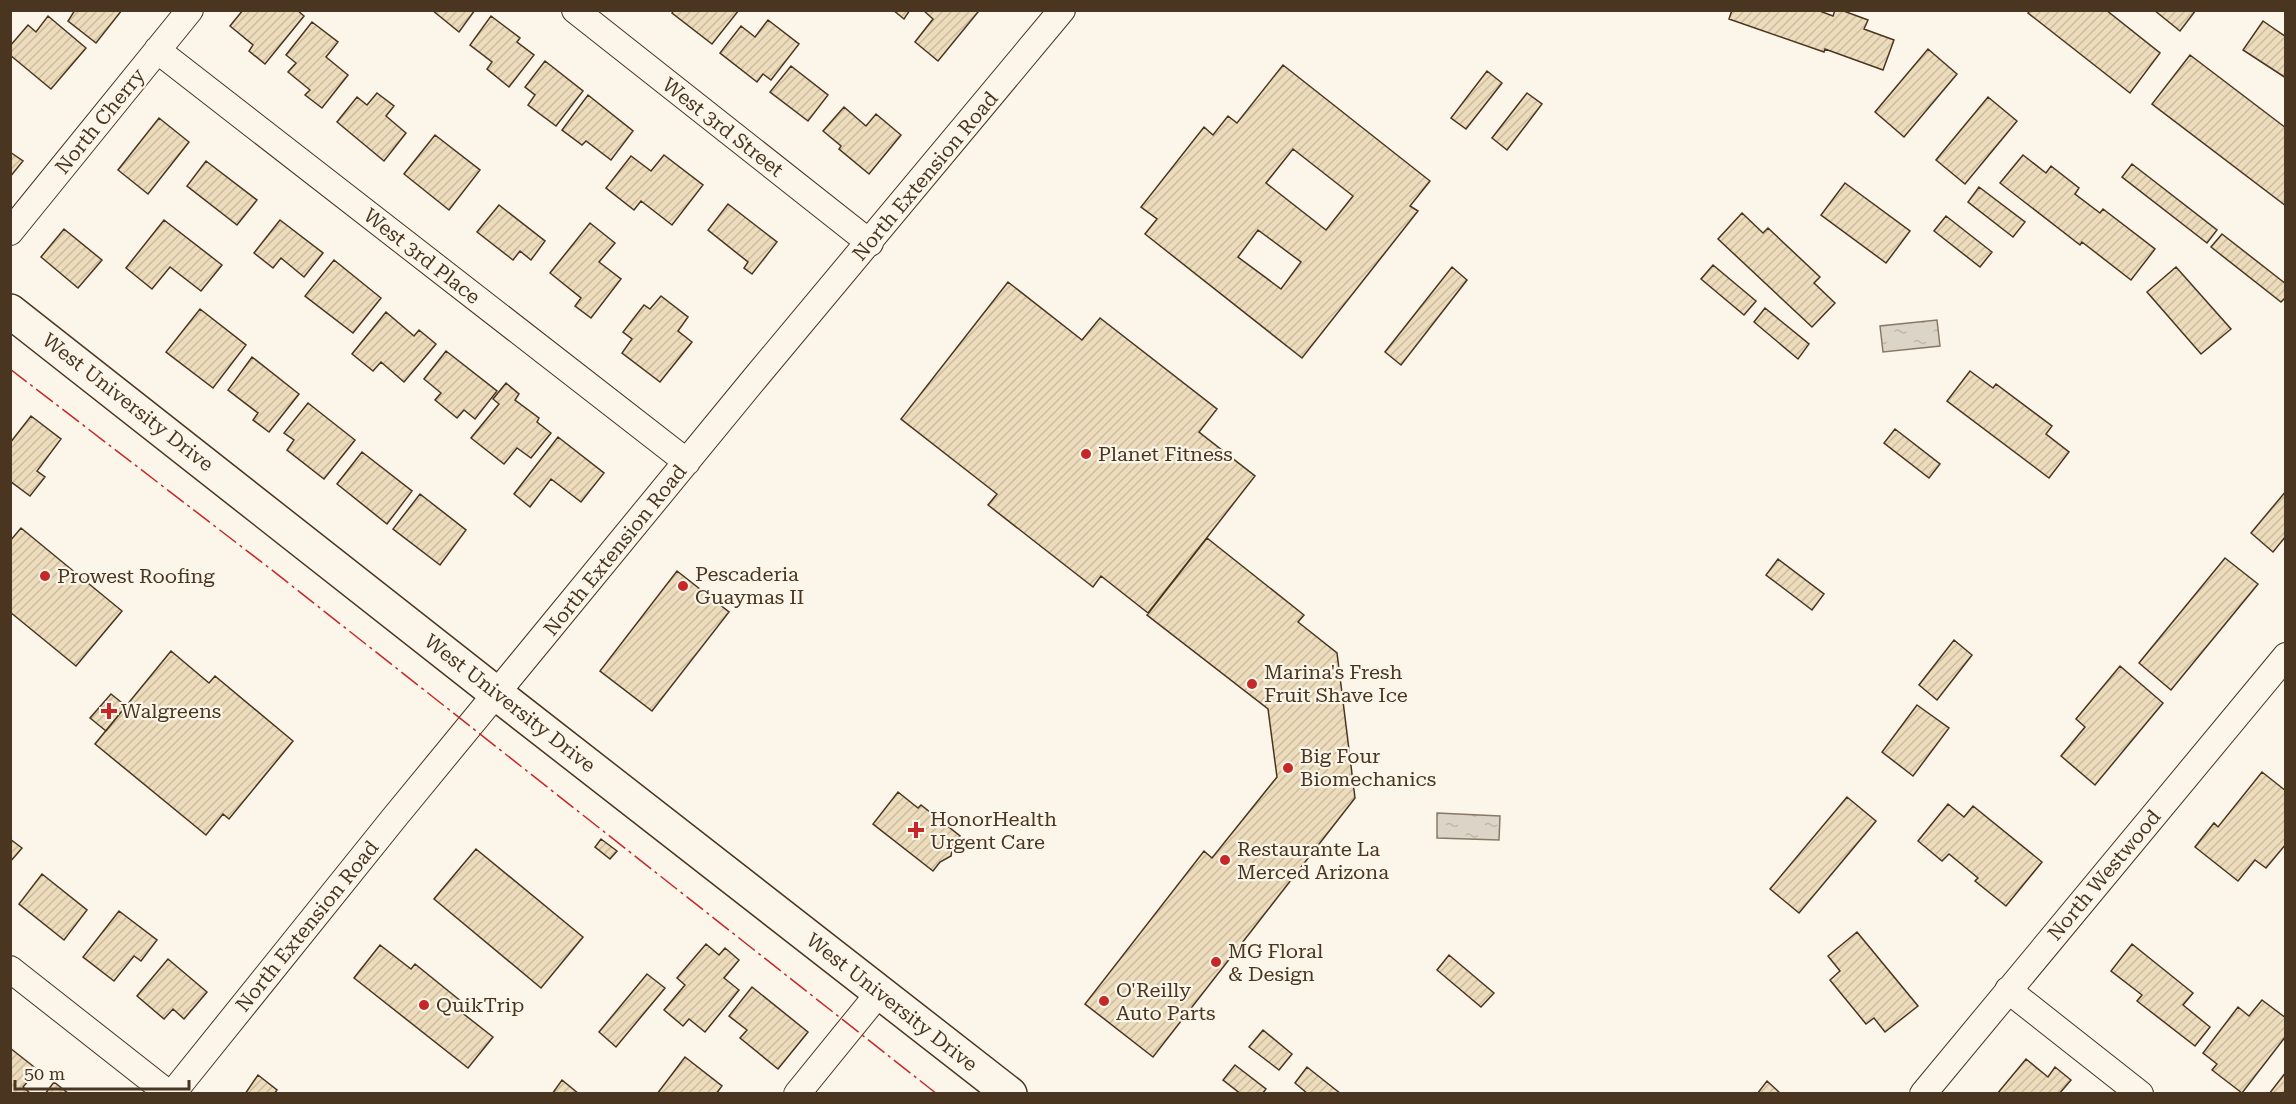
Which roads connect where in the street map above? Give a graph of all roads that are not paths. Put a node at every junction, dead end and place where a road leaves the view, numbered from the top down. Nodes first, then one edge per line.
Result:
1 (190, 10) edge
2 (575, 10) edge
3 (1062, 11) edge
4 (157, 50) junction
5 (10, 232) edge
6 (870, 243) junction
7 (10, 311) edge
8 (687, 462) junction
9 (2286, 656) edge
10 (496, 694) junction
11 (10, 969) edge
12 (2008, 990) junction
13 (879, 993) junction
14 (170, 1094) edge
15 (797, 1094) edge
16 (1010, 1094) edge
17 (1923, 1094) edge
18 (2140, 1094) edge

1 - 4 street, North Cherry
2 - 6 street, West 3rd Street
3 - 6 street, North Extension Road
4 - 5 street, North Cherry
4 - 8 street, West 3rd Place
6 - 8 street, North Extension Road
7 - 10 main road, West University Drive
8 - 10 street, North Extension Road
9 - 12 street, North Westwood
10 - 13 main road, West University Drive
10 - 14 street, North Extension Road
11 - 14 street
12 - 17 street, North Westwood
12 - 18 street
13 - 15 street
13 - 16 main road, West University Drive

